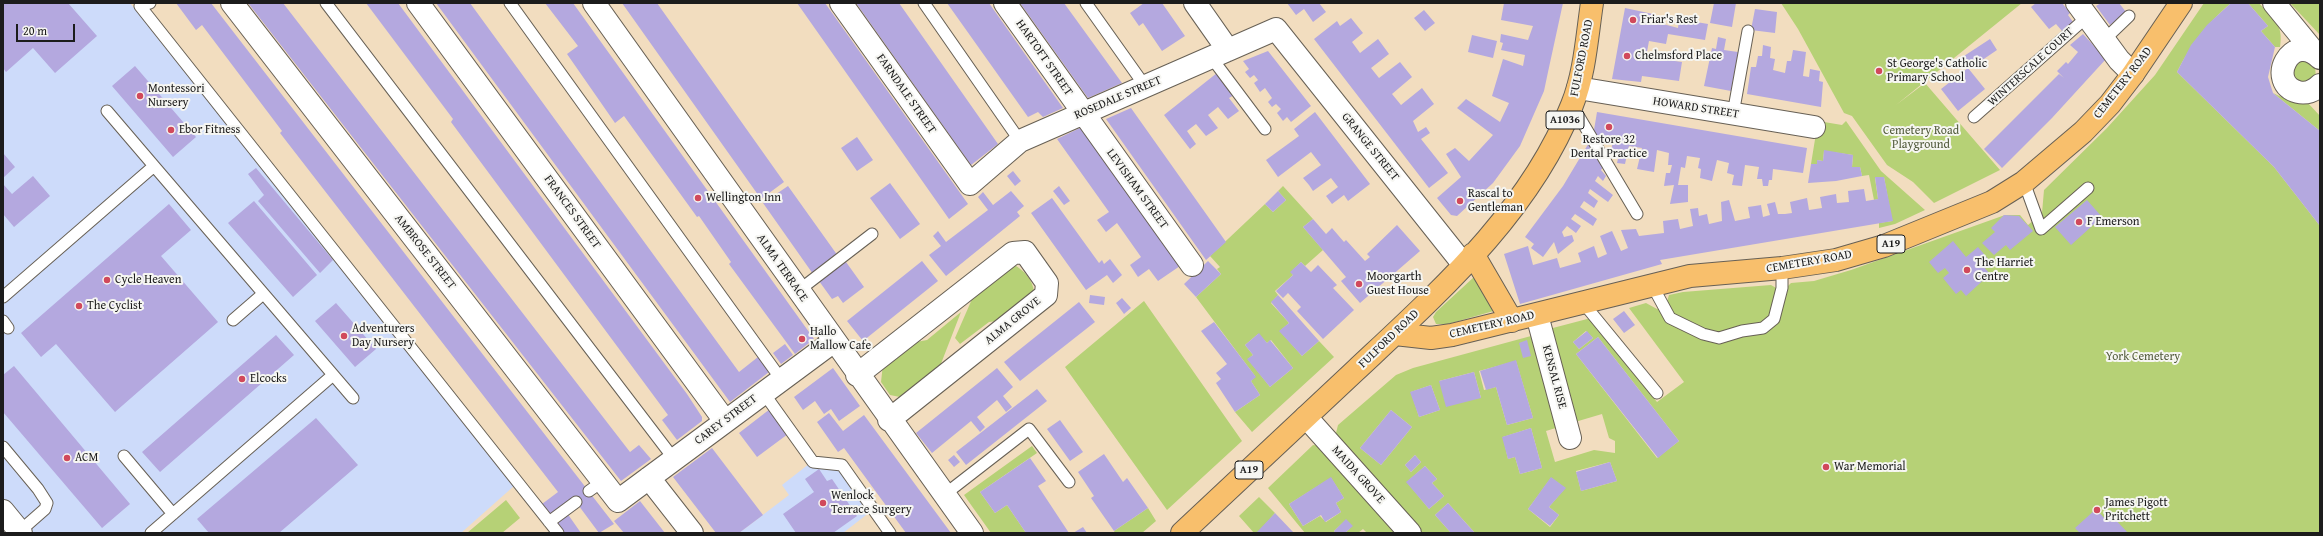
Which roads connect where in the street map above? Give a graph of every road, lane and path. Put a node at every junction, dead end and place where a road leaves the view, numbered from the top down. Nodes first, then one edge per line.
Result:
1 (232, 3) edge
2 (326, 3) edge
3 (418, 3) edge
4 (510, 3) edge
5 (594, 3) edge
6 (841, 3) edge
7 (924, 3) edge
8 (1005, 3) edge
9 (1086, 3) edge
10 (1195, 3) edge
11 (1592, 3) edge
12 (2181, 3) edge
13 (2274, 3) edge
14 (145, 5) edge
15 (2082, 10) edge
16 (2129, 16) dead end
17 (1276, 29) joint
18 (1748, 31) dead end
19 (2104, 40) junction
20 (1220, 54) junction
21 (2317, 55) edge
22 (2133, 74) junction
23 (2320, 85) edge
24 (1145, 86) junction
25 (1575, 96) junction
26 (107, 111) dead end
27 (1082, 113) junction
28 (1733, 114) junction
29 (1974, 118) dead end
30 (1814, 127) dead end
31 (1265, 129) dead end
32 (1020, 141) junction
33 (154, 166) junction
34 (2024, 182) junction
35 (970, 184) joint
36 (2088, 188) dead end
37 (1637, 214) dead end
38 (872, 234) dead end
39 (1469, 259) junction
40 (1192, 265) dead end
41 (1782, 268) junction
42 (1652, 285) junction
43 (798, 291) junction
44 (263, 294) junction
45 (3, 297) edge
46 (1584, 304) junction
47 (1537, 315) junction
48 (233, 320) dead end
49 (1512, 321) junction
50 (1395, 334) junction
51 (834, 341) junction
52 (333, 375) junction
53 (857, 375) junction
54 (781, 379) junction
55 (763, 392) junction
56 (1657, 393) dead end
57 (353, 398) dead end
58 (1306, 417) junction
59 (890, 420) junction
60 (725, 421) junction
61 (1570, 438) dead end
62 (3, 447) edge
63 (124, 456) dead end
64 (674, 459) junction
65 (649, 478) junction
66 (1069, 482) dead end
67 (944, 495) junction
68 (618, 501) joint
69 (576, 502) dead end
70 (3, 511) edge
71 (173, 514) junction
72 (549, 522) junction
73 (21, 532) edge
74 (151, 533) edge
75 (558, 533) edge
76 (692, 533) edge
77 (890, 533) edge
78 (972, 533) edge
79 (1182, 533) edge
80 (1410, 533) edge

1 - 68 street, AMBROSE STREET
2 - 64 lane
3 - 60 street, FRANCES STREET
4 - 54 lane
5 - 43 street, ALMA TERRACE
6 - 35 street, FARNDALE STREET
7 - 32 lane
8 - 27 street, HARTOFT STREET
9 - 24 lane
10 - 20 street
11 - 25 main road, FULFORD ROAD / A1036
12 - 22 main road, CEMETERY ROAD / A19
13 - 21 street
14 - 72 lane
15 - 19 street, WINTERSCALE COURT
15 - 29 lane, WINTERSCALE COURT
16 - 19 lane
17 - 20 street, ROSEDALE STREET
17 - 39 street, GRANGE STREET
18 - 28 lane
19 - 22 street, WINTERSCALE COURT
20 - 24 street, ROSEDALE STREET
20 - 31 lane
21 - 23 street
22 - 34 main road, CEMETERY ROAD / A19
24 - 27 street, ROSEDALE STREET
25 - 28 street, HOWARD STREET
25 - 37 lane
25 - 39 main road, FULFORD ROAD / A1036
26 - 33 lane
27 - 32 street, ROSEDALE STREET
27 - 40 street, LEVISHAM STREET
28 - 30 street, HOWARD STREET
32 - 35 street, ROSEDALE STREET
33 - 44 lane
33 - 45 lane
34 - 36 lane
34 - 41 main road, CEMETERY ROAD / A19
38 - 43 lane
39 - 49 main road
39 - 50 main road, FULFORD ROAD / A1036
41 - 42 main road, CEMETERY ROAD / A19
41 - 42 lane
42 - 46 main road, CEMETERY ROAD / A19
43 - 51 street, ALMA TERRACE
44 - 48 lane
44 - 52 lane
46 - 47 main road, CEMETERY ROAD / A19
46 - 56 lane
47 - 49 main road, CEMETERY ROAD / A19
47 - 61 street, KENSAL RISE
49 - 50 main road, CEMETERY ROAD / A19
50 - 58 main road, FULFORD ROAD / A19
51 - 53 street, ALMA TERRACE
51 - 54 street, CAREY STREET
52 - 57 lane
52 - 71 lane
53 - 59 street, ALMA TERRACE
53 - 59 street, ALMA GROVE
54 - 55 street, CAREY STREET
55 - 60 street, CAREY STREET
55 - 77 lane
58 - 79 main road, FULFORD ROAD / A19
58 - 80 street, MAIDA GROVE
59 - 67 street, ALMA TERRACE
60 - 64 street, CAREY STREET
62 - 73 lane
63 - 71 lane
64 - 65 street, CAREY STREET
65 - 68 street, CAREY STREET
65 - 76 street
66 - 67 lane
67 - 78 street, ALMA TERRACE
69 - 72 lane
70 - 73 street
71 - 74 lane
72 - 75 lane

